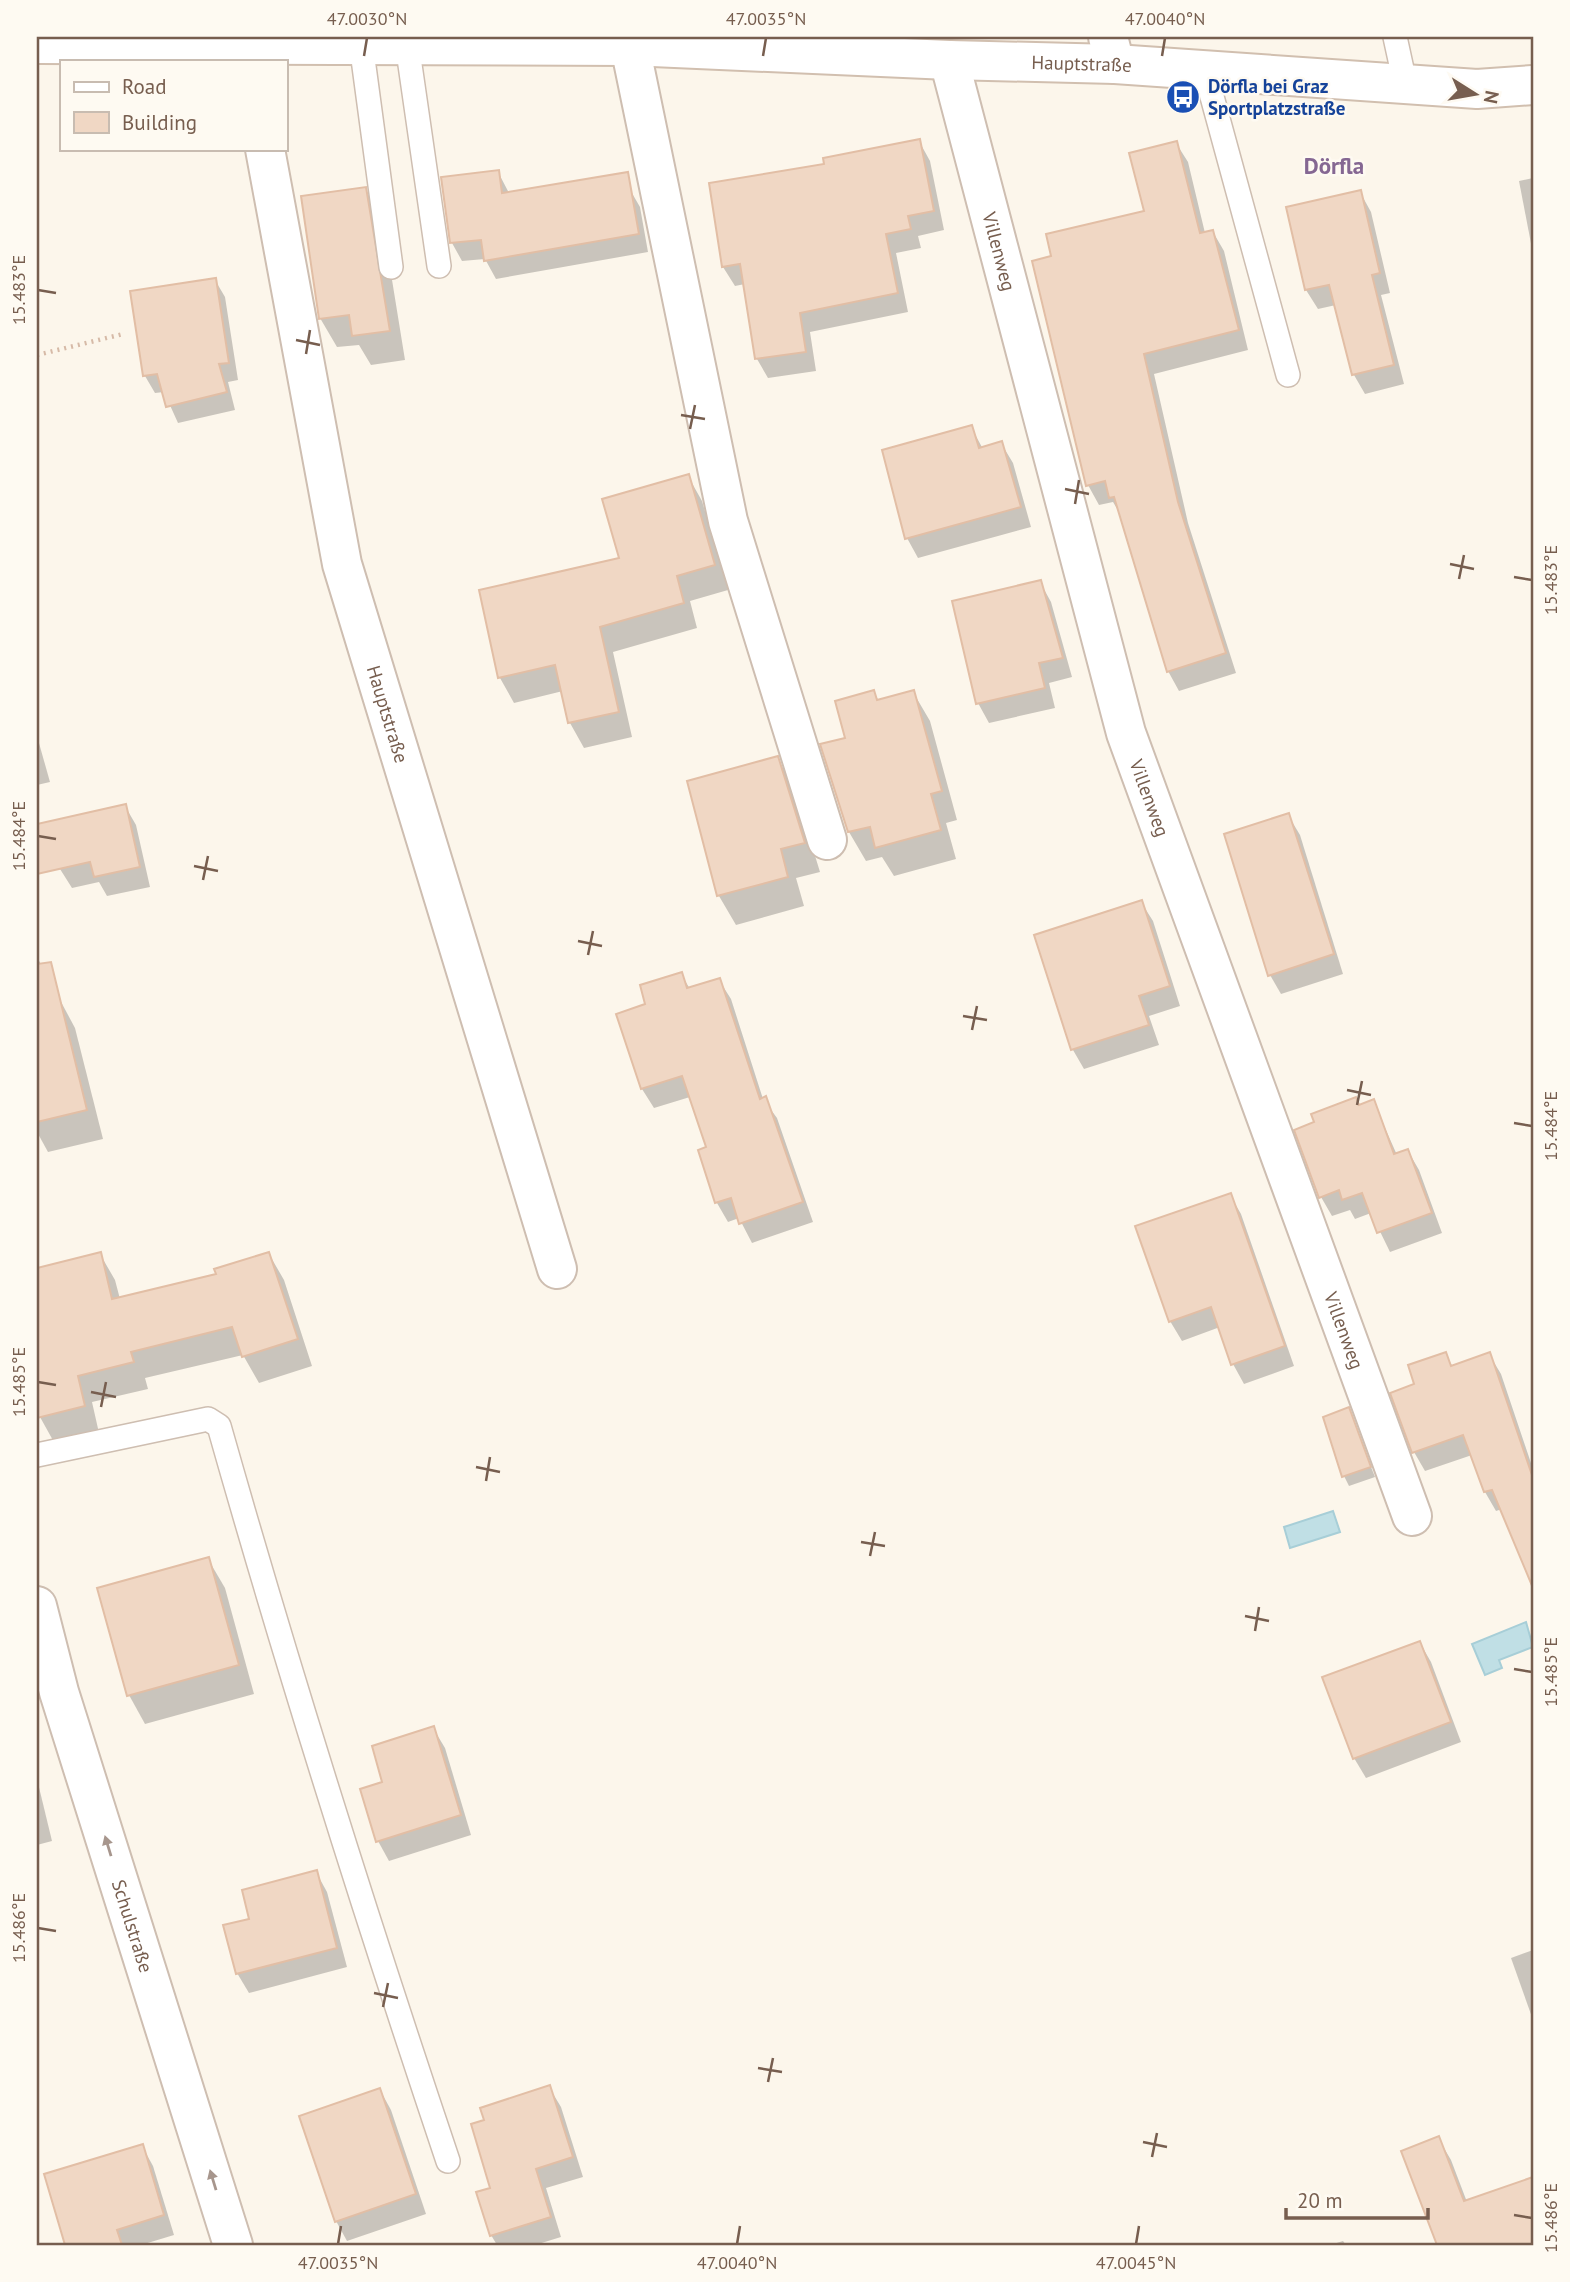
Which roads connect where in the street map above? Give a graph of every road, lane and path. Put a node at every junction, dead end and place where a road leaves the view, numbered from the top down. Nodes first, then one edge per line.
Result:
1 (1395, 37) edge
2 (456, 41) edge
3 (580, 41) edge
4 (37, 44) edge
5 (360, 44) junction
6 (407, 44) junction
7 (630, 46) junction
8 (246, 47) edge
9 (1111, 50) edge
10 (949, 60) junction
11 (1205, 71) junction
12 (1405, 83) junction
13 (1533, 85) edge
14 (265, 150) edge
15 (439, 266) dead end
16 (391, 267) dead end
17 (123, 334) dead end
18 (37, 355) edge
19 (1288, 375) dead end
20 (827, 840) dead end
21 (557, 1269) dead end
22 (37, 1455) edge
23 (1412, 1516) dead end
24 (37, 1606) edge
25 (448, 2161) dead end
26 (233, 2245) edge

1 - 12 lane
2 - 3 street, Hauptstraße
2 - 6 street, Hauptstraße
3 - 7 street, Hauptstraße
4 - 8 street, Hauptstraße
5 - 6 street, Hauptstraße
5 - 8 street, Hauptstraße
5 - 16 lane
6 - 15 lane
7 - 10 street, Hauptstraße
7 - 20 street
9 - 10 street, Hauptstraße
9 - 11 street, Hauptstraße
10 - 23 street, Villenweg
11 - 12 street, Hauptstraße
11 - 19 lane
12 - 13 street, Hauptstraße
14 - 21 street, Hauptstraße
17 - 18 path
22 - 25 lane
26 -> 24 street, Schulstraße

